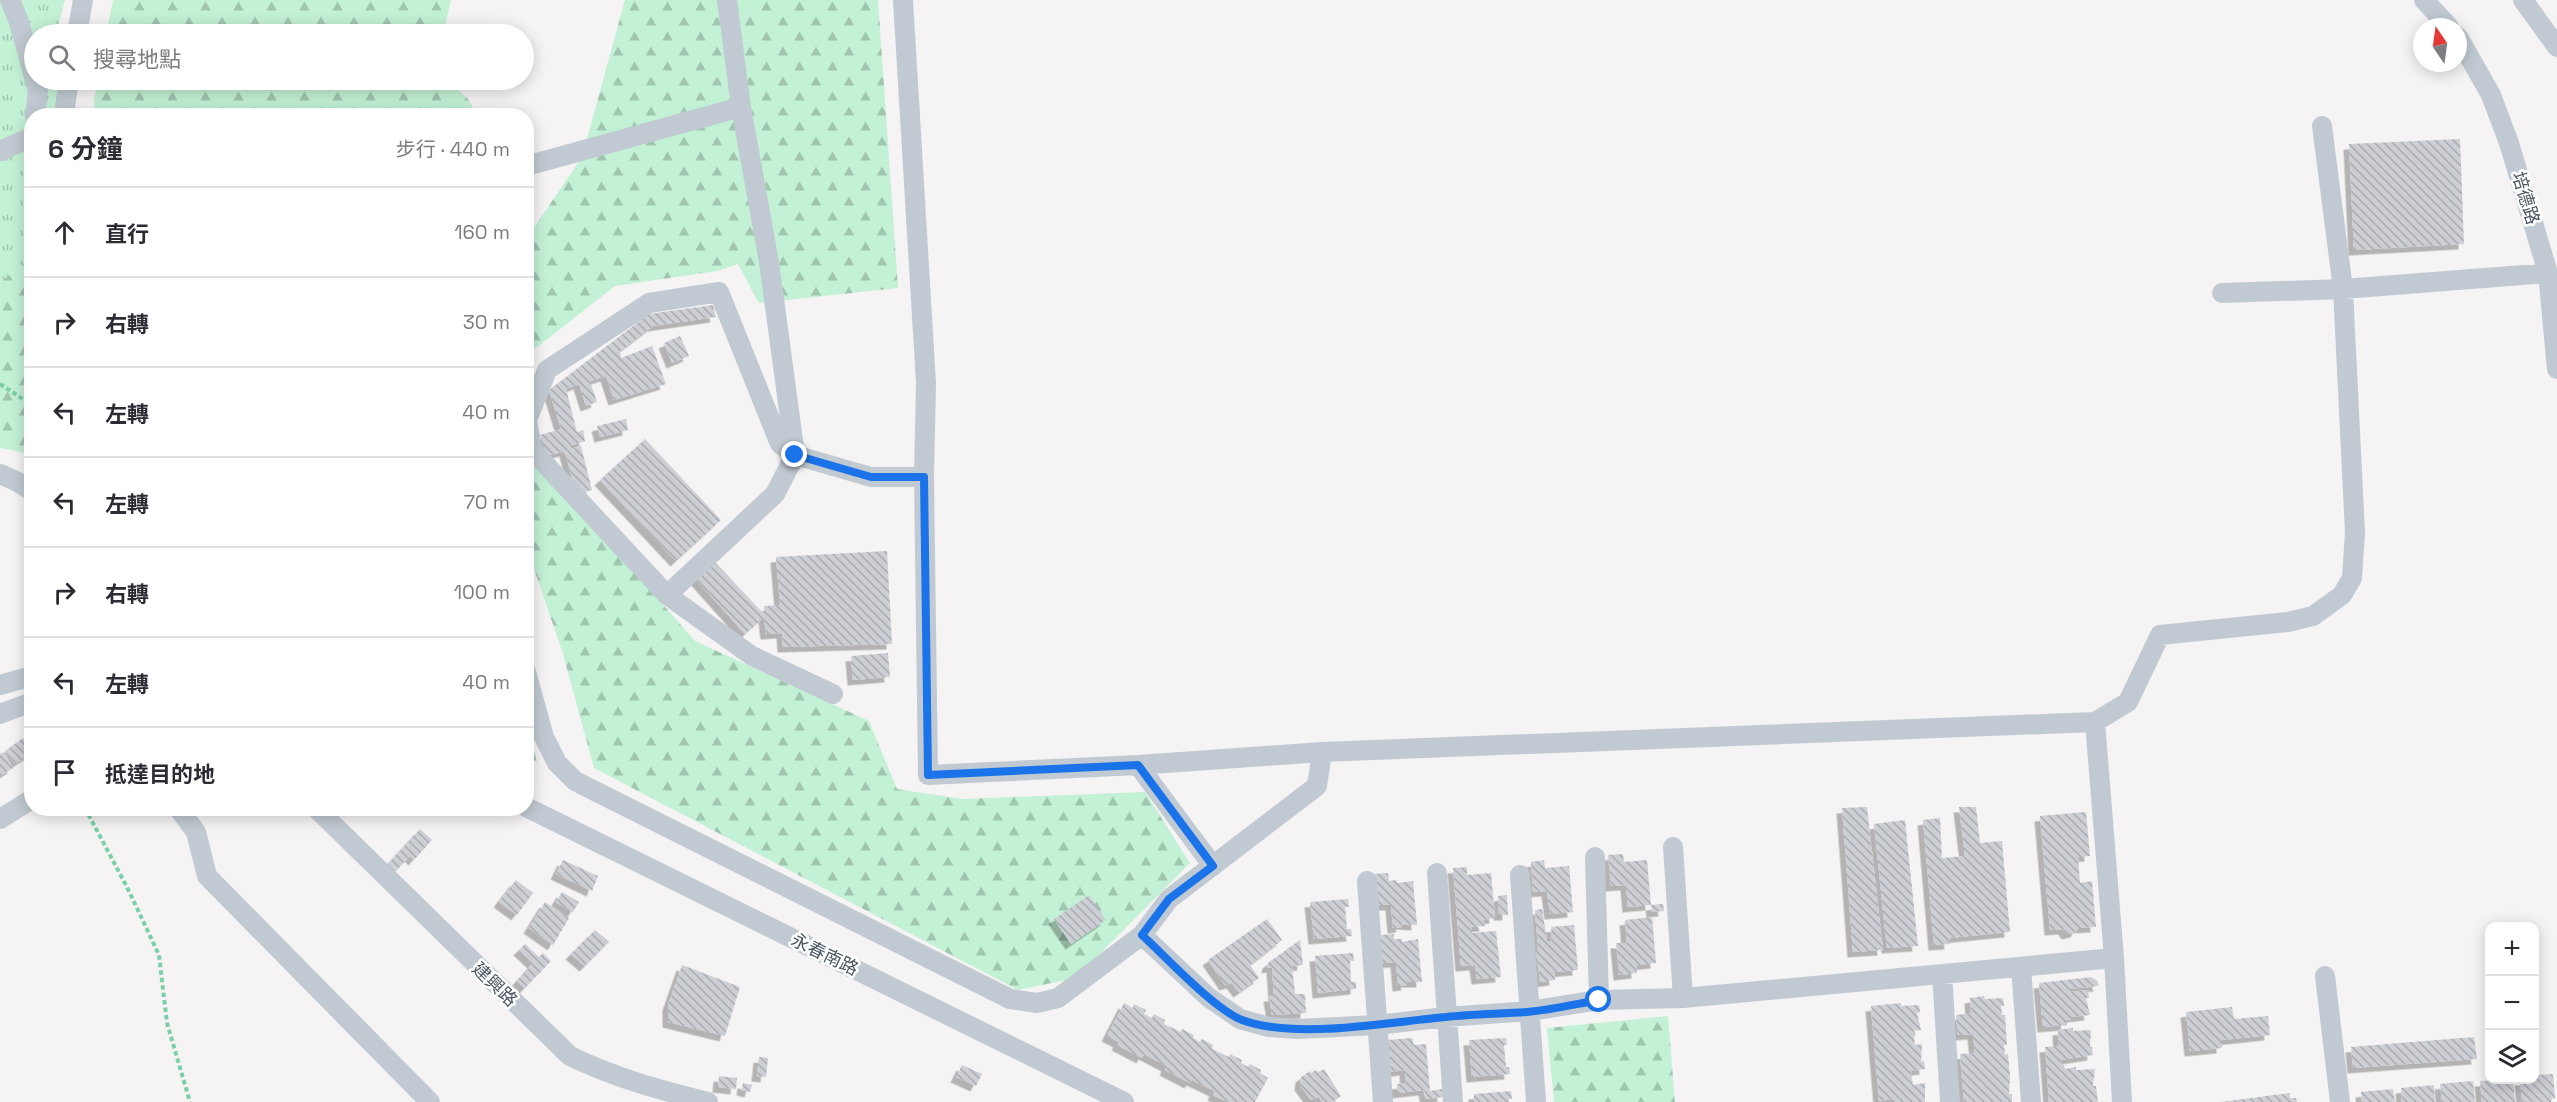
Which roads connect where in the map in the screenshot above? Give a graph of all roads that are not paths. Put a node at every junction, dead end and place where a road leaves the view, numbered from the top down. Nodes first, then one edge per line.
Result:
1 (10, 0) edge
2 (83, 0) edge
3 (727, 0) edge
4 (903, 0) edge
5 (2424, 0) edge
6 (2523, 0) edge
7 (2441, 18) edge
8 (79, 24) edge
9 (24, 40) edge
10 (2557, 48) edge
11 (2467, 53) edge
12 (38, 90) edge
13 (67, 90) edge
14 (741, 107) junction
15 (36, 108) edge
16 (63, 108) edge
17 (2322, 126) dead end
18 (24, 140) edge
19 (0, 151) edge
20 (534, 164) edge
21 (2548, 273) junction
22 (2343, 289) junction
23 (2222, 293) dead end
24 (2557, 369) edge
25 (534, 402) edge
26 (534, 452) edge
27 (795, 455) junction
28 (0, 474) edge
29 (924, 477) junction
30 (24, 486) edge
31 (667, 595) junction
32 (24, 678) edge
33 (0, 686) edge
34 (833, 694) dead end
35 (534, 701) edge
36 (24, 705) edge
37 (0, 714) edge
38 (2095, 722) junction
39 (1322, 752) junction
40 (1138, 765) junction
41 (24, 804) edge
42 (534, 811) edge
43 (184, 816) edge
44 (324, 816) edge
45 (0, 819) edge
46 (1673, 847) dead end
47 (1595, 857) dead end
48 (1213, 866) junction
49 (1437, 873) dead end
50 (1520, 875) dead end
51 (1367, 881) dead end
52 (1142, 935) junction
53 (2114, 958) junction
54 (2022, 967) junction
55 (1942, 974) junction
56 (2325, 976) dead end
57 (1683, 998) junction
58 (1599, 1000) junction
59 (1530, 1011) junction
60 (1446, 1017) junction
61 (1377, 1025) junction
62 (430, 1102) edge
63 (708, 1102) edge
64 (1124, 1102) edge
65 (1383, 1102) edge
66 (1453, 1102) edge
67 (1536, 1102) edge
68 (1950, 1102) edge
69 (2031, 1102) edge
70 (2122, 1102) edge
71 (2340, 1102) edge

1 - 9 street
2 - 8 street
3 - 14 street
4 - 29 street
5 - 7 street
6 - 10 street
11 - 21 street, 培德路
12 - 15 street
13 - 16 street
14 - 20 street
14 - 27 street
17 - 22 street
18 - 19 street
21 - 22 street
21 - 24 street, 培德路
22 - 23 street
22 - 38 street
25 - 27 street
26 - 31 street
27 - 29 street
27 - 31 street
28 - 30 street
29 - 40 street
31 - 34 street
32 - 33 street
35 - 52 street
36 - 37 street
38 - 39 street
38 - 53 street
39 - 40 street
39 - 48 street
40 - 48 street
41 - 45 street
42 - 64 street, 永春南路
43 - 62 street
44 - 63 street, 建興路
46 - 57 street
47 - 58 street
48 - 52 street
49 - 60 street
50 - 59 street
51 - 61 street
52 - 61 street
53 - 54 street
53 - 70 street
54 - 55 street
54 - 69 street
55 - 57 street
55 - 68 street
56 - 71 street
57 - 58 street
58 - 59 street
59 - 60 street
59 - 67 street
60 - 61 street
60 - 66 street
61 - 65 street

